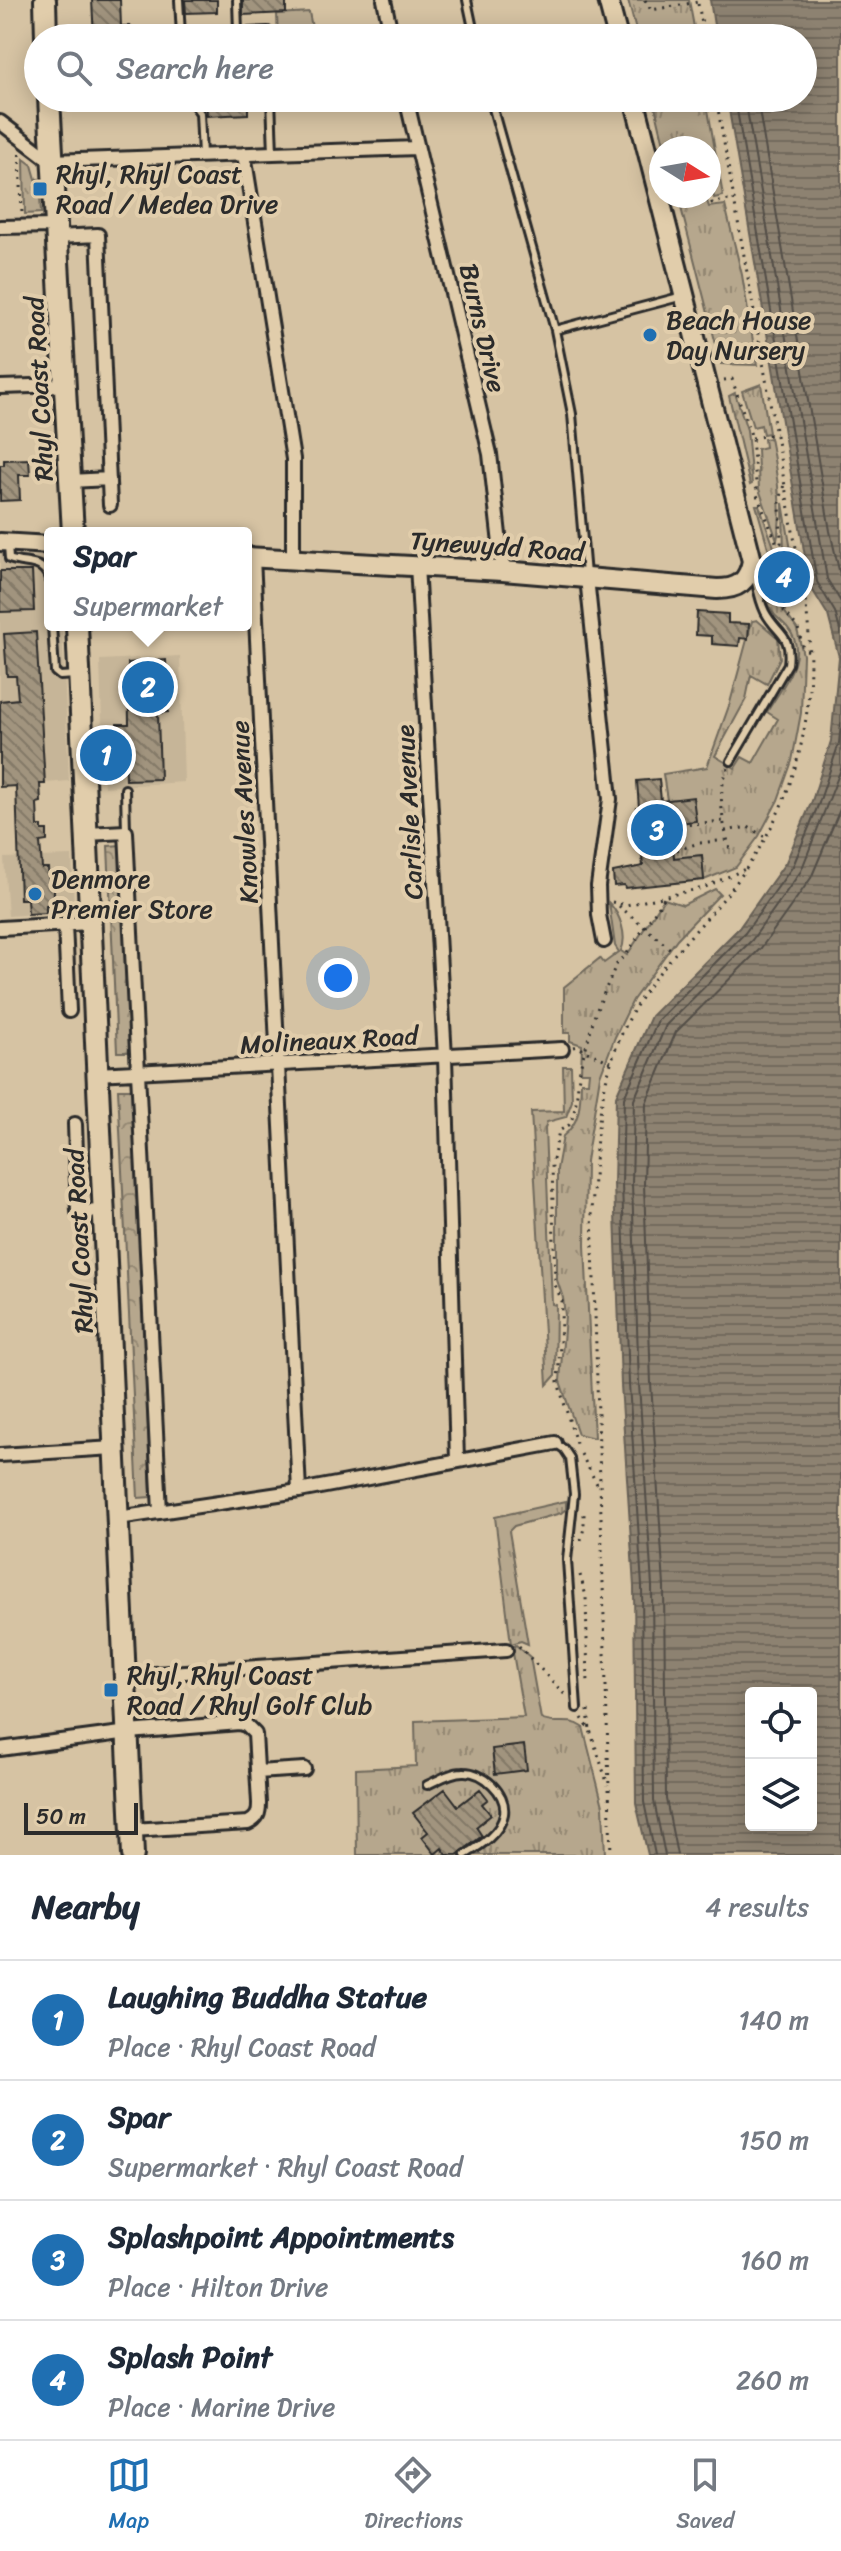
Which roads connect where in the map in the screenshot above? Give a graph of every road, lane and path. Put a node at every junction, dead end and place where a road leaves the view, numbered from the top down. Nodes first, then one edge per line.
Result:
1 (45, 0) edge
2 (179, 0) edge
3 (237, 0) edge
4 (384, 0) edge
5 (467, 0) edge
6 (608, 0) edge
7 (645, 0) edge
8 (698, 1) edge
9 (46, 24) edge
10 (180, 24) edge
11 (238, 24) edge
12 (389, 24) edge
13 (472, 24) edge
14 (614, 24) edge
15 (702, 24) edge
16 (49, 112) edge
17 (199, 112) edge
18 (272, 112) edge
19 (409, 112) edge
20 (494, 112) edge
21 (638, 112) edge
22 (719, 112) edge
23 (0, 122) edge
24 (20, 138) junction
25 (417, 148) junction
26 (273, 153) junction
27 (244, 154) junction
28 (202, 156) junction
29 (51, 161) junction
30 (735, 199) junction
31 (721, 201) edge
32 (0, 227) edge
33 (22, 227) junction
34 (55, 231) junction
35 (684, 296) junction
36 (555, 330) junction
37 (707, 384) junction
38 (64, 385) junction
39 (0, 387) edge
40 (776, 434) junction
41 (752, 438) junction
42 (109, 479) junction
43 (784, 480) junction
44 (70, 481) junction
45 (110, 505) dead end
46 (73, 527) edge
47 (4, 542) edge
48 (44, 545) edge
49 (252, 558) edge
50 (293, 560) junction
51 (752, 561) junction
52 (417, 565) junction
53 (44, 567) edge
54 (503, 571) junction
55 (587, 578) junction
56 (252, 593) edge
57 (804, 593) junction
58 (52, 631) edge
59 (77, 631) edge
60 (811, 651) junction
61 (80, 675) junction
62 (731, 761) joint
63 (120, 766) dead end
64 (84, 768) junction
65 (125, 789) dead end
66 (723, 821) junction
67 (673, 826) dead end
68 (725, 831) junction
69 (126, 832) junction
70 (86, 834) junction
71 (765, 837) junction
72 (727, 840) junction
73 (677, 850) dead end
74 (730, 850) dead end
75 (745, 869) junction
76 (598, 895) junction
77 (666, 895) junction
78 (616, 903) junction
79 (599, 913) junction
80 (585, 914) dead end
81 (90, 923) junction
82 (65, 924) junction
83 (644, 927) junction
84 (0, 928) edge
85 (604, 941) dead end
86 (675, 953) junction
87 (69, 1011) dead end
88 (562, 1049) dead end
89 (585, 1051) junction
90 (445, 1057) junction
91 (611, 1062) junction
92 (279, 1064) junction
93 (136, 1072) junction
94 (97, 1074) junction
95 (75, 1124) dead end
96 (103, 1211) junction
97 (555, 1443) joint
98 (114, 1448) junction
99 (0, 1455) edge
100 (457, 1460) junction
101 (600, 1490) junction
102 (299, 1491) junction
103 (584, 1499) dead end
104 (160, 1512) junction
105 (118, 1518) junction
106 (579, 1545) dead end
107 (578, 1567) dead end
108 (506, 1650) dead end
109 (126, 1676) junction
110 (588, 1685) dead end
111 (588, 1700) dead end
112 (577, 1708) dead end
113 (590, 1730) dead end
114 (129, 1732) junction
115 (0, 1749) edge
116 (304, 1769) dead end
117 (257, 1772) junction
118 (427, 1785) dead end
119 (132, 1830) junction
120 (133, 1855) edge
121 (465, 1855) edge
122 (611, 1855) edge

1 - 9 main road
2 - 10 lane
3 - 11 lane
4 - 12 street
5 - 13 lane
6 - 14 main road
7 - 8 path
8 - 15 path
16 - 29 main road, Rhyl Coast Road
17 - 28 lane
18 - 26 lane
19 - 25 street, Burns Drive
20 - 36 lane
21 - 35 main road
22 - 30 path
23 - 24 street
24 - 29 street
24 - 33 path
25 - 26 street
25 - 54 street, Burns Drive
26 - 27 street
27 - 28 street
27 - 50 street
28 - 29 street
29 - 34 main road, Rhyl Coast Road
30 - 31 path
30 - 40 path
32 - 33 street
33 - 34 street
34 - 38 main road, Rhyl Coast Road
34 - 42 street
35 - 36 lane
35 - 37 main road
36 - 55 lane
37 - 41 path
37 - 51 main road
38 - 39 street
38 - 44 main road, Rhyl Coast Road
40 - 41 path
40 - 43 path
41 - 43 path
42 - 44 street
42 - 45 street
43 - 57 path
44 - 46 main road, Rhyl Coast Road
47 - 48 street
47 - 53 lane
49 - 50 main road, Tynewydd Road
50 - 52 main road, Tynewydd Road
51 - 55 main road, Tynewydd Road
51 - 62 lane
52 - 54 main road, Tynewydd Road
52 - 90 street, Carlisle Avenue
54 - 55 main road, Tynewydd Road
55 - 76 street
56 - 92 street, Knowles Avenue
57 - 60 path
57 - 60 path
58 - 61 lane
59 - 61 main road, Rhyl Coast Road
60 - 71 path
61 - 64 main road, Rhyl Coast Road
62 - 66 path
63 - 64 lane
64 - 70 main road, Rhyl Coast Road
65 - 69 lane
66 - 67 path
66 - 68 path
68 - 71 path
68 - 72 path
69 - 70 street
69 - 93 street
70 - 81 main road, Rhyl Coast Road
71 - 75 path
72 - 73 path
72 - 74 path
75 - 77 path
75 - 86 path
76 - 78 path
76 - 79 street
77 - 78 path
77 - 83 path
78 - 83 path
79 - 80 street
79 - 85 street
81 - 82 street
81 - 94 main road, Rhyl Coast Road
82 - 84 street
82 - 87 street
83 - 86 path
83 - 89 path
86 - 91 path
88 - 90 street, Molineaux Road
89 - 91 path
89 - 101 path
90 - 92 street, Molineaux Road
90 - 100 street, Carlisle Avenue
91 - 101 path
92 - 93 street, Molineaux Road
92 - 102 street, Knowles Avenue
93 - 94 street, Molineaux Road
93 - 104 street
94 - 96 main road, Rhyl Coast Road
95 - 96 street
96 - 98 main road, Rhyl Coast Road
97 - 100 street
97 - 112 lane
98 - 99 street
98 - 105 main road, Rhyl Coast Road
100 - 102 street
101 - 122 path
102 - 104 street
103 - 106 path
104 - 105 street
105 - 109 main road, Rhyl Coast Road
107 - 110 path
108 - 109 street
109 - 114 main road, Rhyl Coast Road
111 - 113 path
114 - 115 street
114 - 117 street
114 - 119 main road, Rhyl Coast Road
116 - 117 street
117 - 119 street
118 - 121 lane
119 - 120 main road, Rhyl Coast Road

